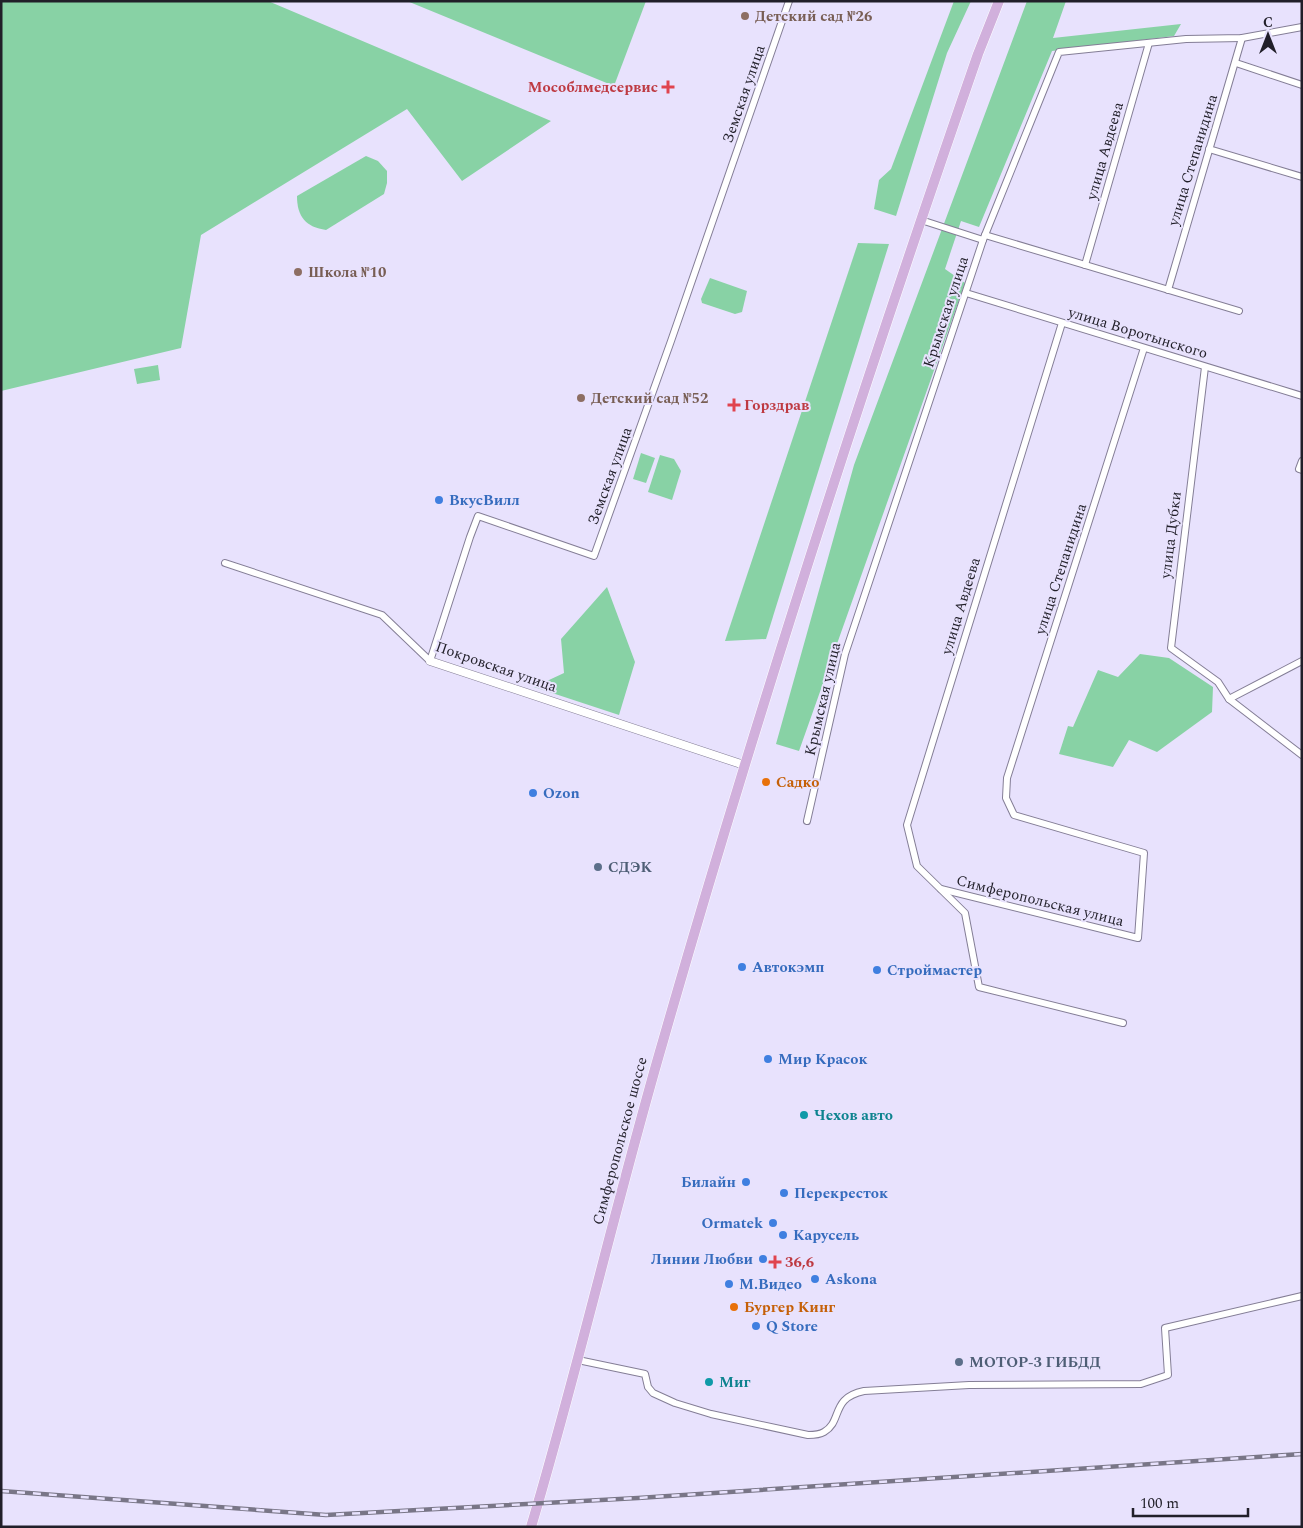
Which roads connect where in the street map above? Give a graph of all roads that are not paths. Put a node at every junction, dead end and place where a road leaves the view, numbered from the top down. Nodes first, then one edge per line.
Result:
1 (789, 1) edge
2 (999, 1) edge
3 (1302, 27) edge
4 (1242, 38) junction
5 (1149, 44) junction
6 (1236, 64) junction
7 (1302, 85) edge
8 (1209, 148) junction
9 (1302, 177) edge
10 (921, 220) junction
11 (984, 237) junction
12 (1086, 264) junction
13 (1168, 290) junction
14 (966, 293) junction
15 (1239, 310) dead end
16 (1062, 323) junction
17 (1144, 348) junction
18 (1205, 367) junction
19 (1302, 396) edge
20 (1302, 461) edge
21 (1302, 470) edge
22 (225, 563) dead end
23 (430, 661) junction
24 (1302, 661) edge
25 (1229, 699) junction
26 (1302, 755) edge
27 (744, 765) junction
28 (808, 821) dead end
29 (1144, 853) joint
30 (941, 889) junction
31 (1123, 1023) dead end
32 (1302, 1296) edge
33 (578, 1360) junction
34 (531, 1527) edge

1 - 23 street, Земская улица
2 - 10 main road, Симферопольское шоссе
3 - 4 street, Крымская улица
4 - 5 street, Крымская улица
4 - 6 street, улица Степанидина
5 - 11 street, Крымская улица
5 - 12 street, улица Авдеева
6 - 7 street
6 - 8 street, улица Степанидина
8 - 9 street
8 - 13 street, улица Степанидина
10 - 11 street
10 - 27 main road, Симферопольское шоссе
11 - 12 street
11 - 14 street, Крымская улица
12 - 13 street
13 - 15 street
14 - 16 street, улица Воротынского
14 - 28 street, Крымская улица
16 - 17 street, улица Воротынского
16 - 30 street, улица Авдеева
17 - 18 street, улица Воротынского
17 - 29 street, улица Степанидина
18 - 19 street, улица Воротынского
18 - 25 street, улица Дубки
20 - 21 street
22 - 23 street, Покровская улица
23 - 27 street, Покровская улица
24 - 25 street
25 - 26 street
27 - 33 main road, Симферопольское шоссе
29 - 30 street, Симферопольская улица
30 - 31 street, улица Авдеева
32 - 33 street
33 - 34 main road, Симферопольское шоссе

